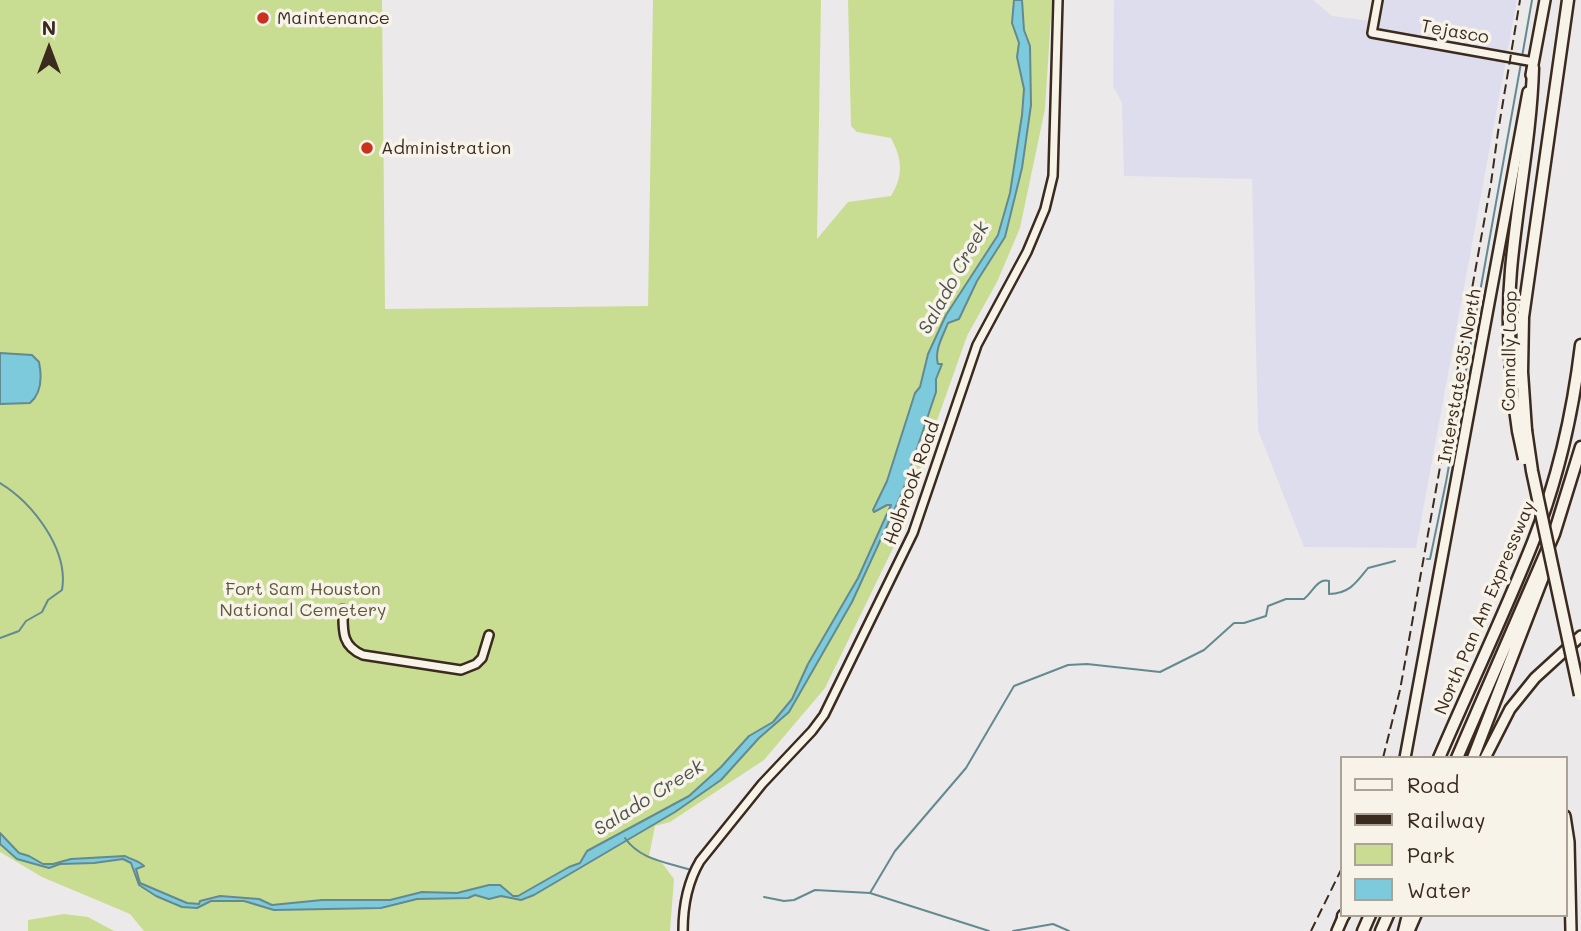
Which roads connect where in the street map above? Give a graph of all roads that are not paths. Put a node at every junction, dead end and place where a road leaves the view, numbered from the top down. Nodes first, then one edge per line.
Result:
1 (1058, 0) edge
2 (1378, 0) edge
3 (1545, 0) edge
4 (1568, 0) edge
5 (1527, 62) junction
6 (1581, 345) edge
7 (1522, 431) junction
8 (1581, 447) edge
9 (1578, 458) junction
10 (343, 609) dead end
11 (489, 635) dead end
12 (1581, 636) edge
13 (1581, 698) edge
14 (1405, 756) edge
15 (1440, 756) edge
16 (1458, 756) edge
17 (1474, 756) edge
18 (1486, 756) edge
19 (1567, 829) edge
20 (683, 931) edge
21 (1571, 931) edge

1 - 20 street, Holbrook Road
2 - 5 street, Tejasco
3 - 5 main road, Interstate 35 North
4 - 7 highway, Connally Loop
5 - 7 highway
5 - 14 main road, Interstate 35 North
6 - 15 highway, North Pan Am Expressway
7 - 13 highway, Connally Loop, bridge
8 - 9 highway, North Pan Am Expressway
9 - 16 highway, North Pan Am Expressway
9 - 17 highway
10 - 11 street
12 - 18 main road
19 - 21 main road

